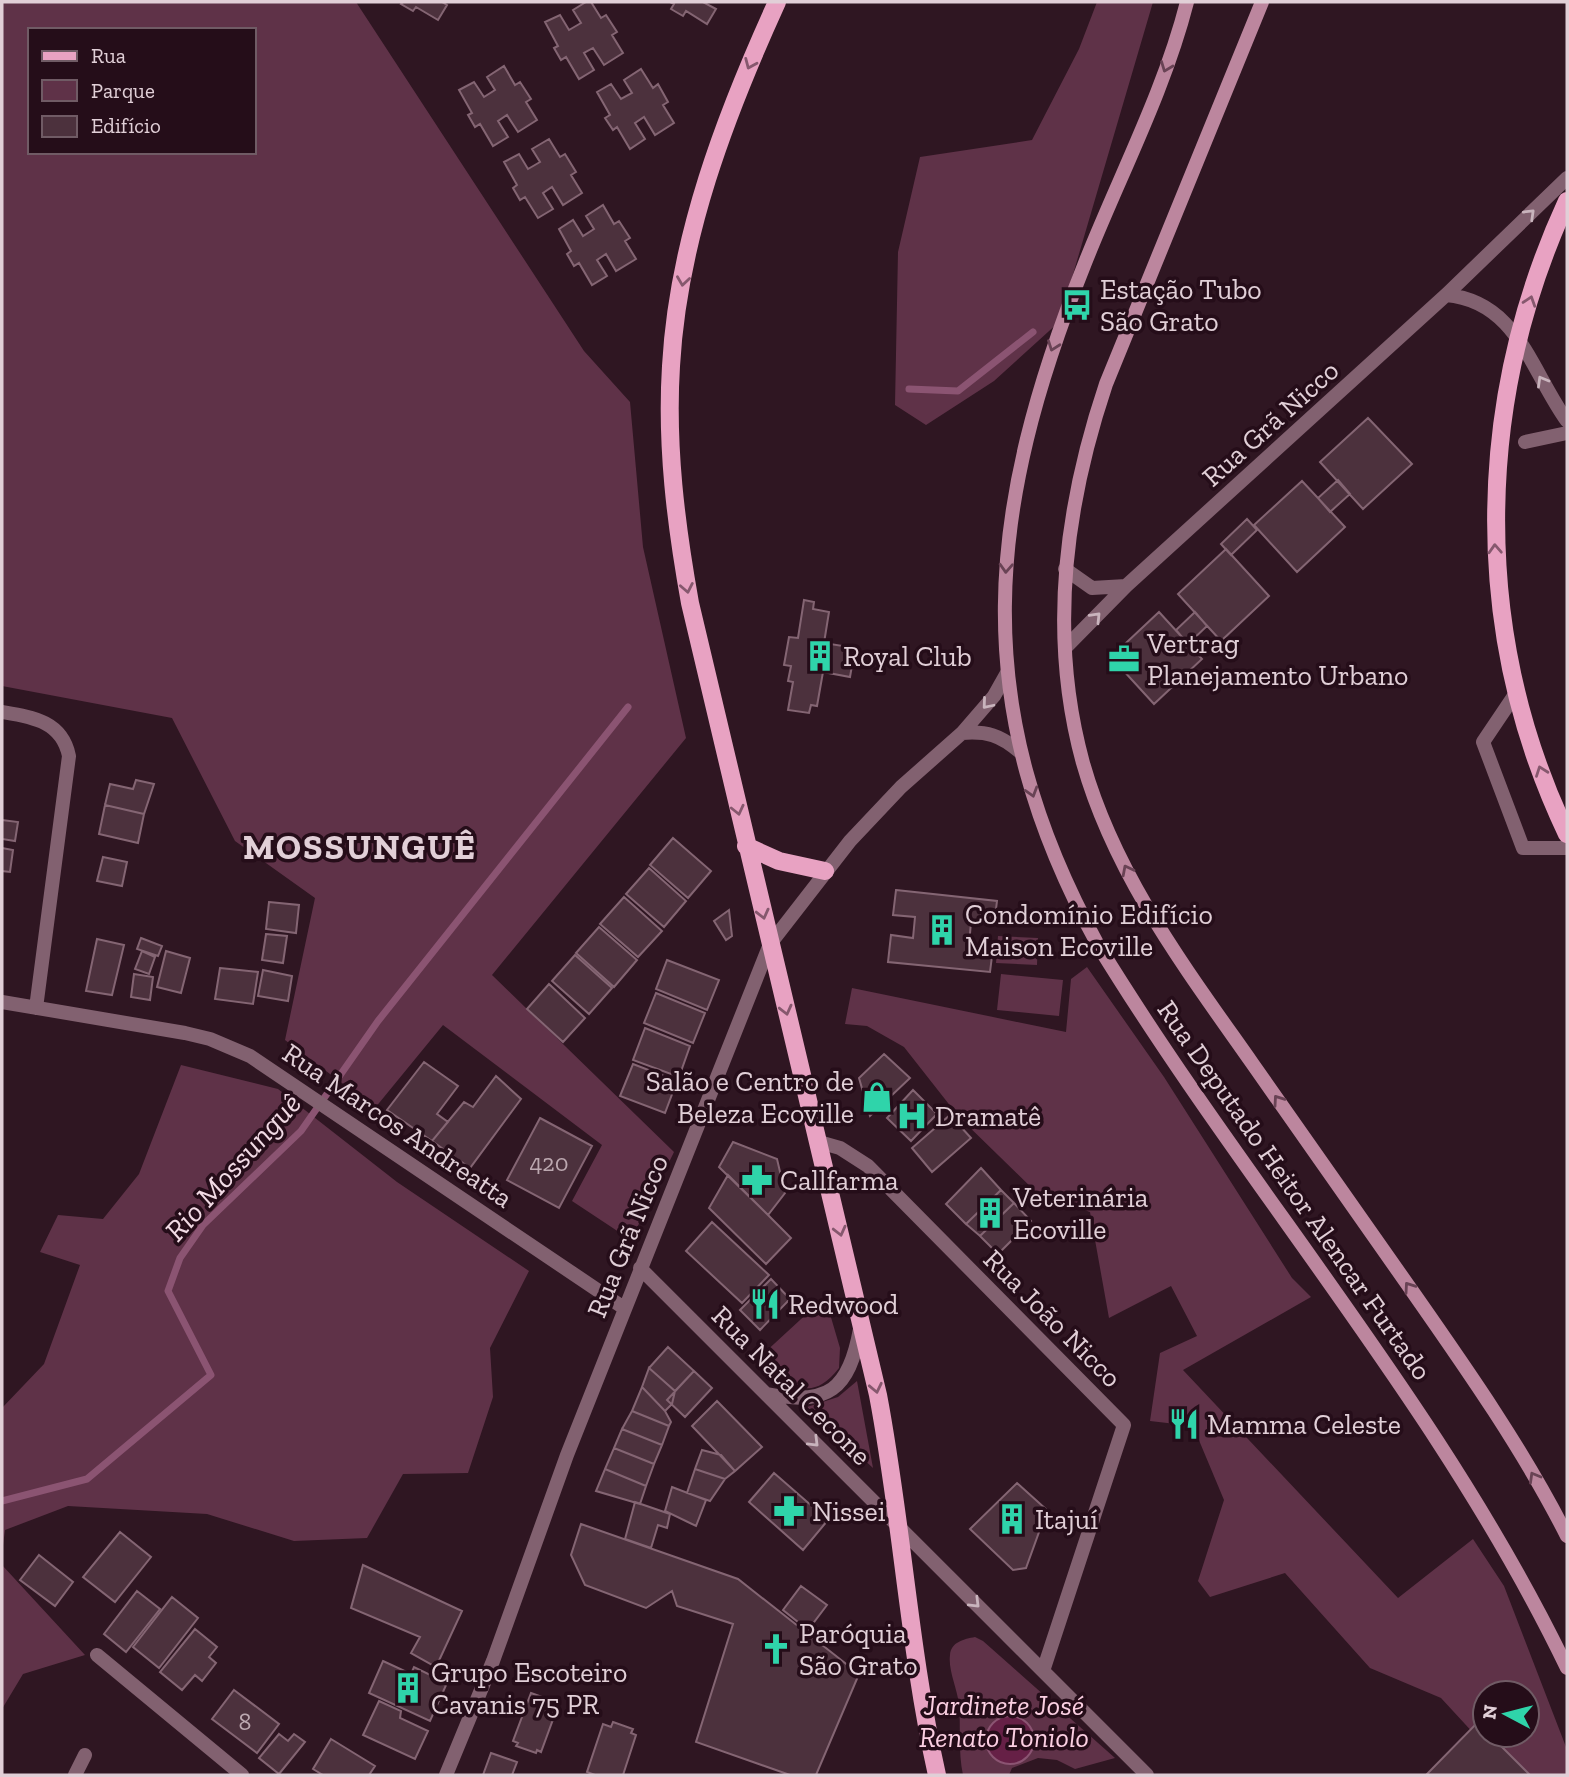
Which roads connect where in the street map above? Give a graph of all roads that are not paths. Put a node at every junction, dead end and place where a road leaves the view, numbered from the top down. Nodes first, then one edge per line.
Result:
1 (778, 2) edge
2 (1187, 2) edge
3 (1262, 2) edge
4 (1567, 178) edge
5 (1567, 201) edge
6 (1446, 295) junction
7 (1518, 339) junction
8 (1567, 421) edge
9 (1567, 433) edge
10 (1525, 442) dead end
11 (1065, 569) junction
12 (1126, 586) junction
13 (1065, 648) junction
14 (1007, 673) junction
15 (1516, 694) junction
16 (2, 712) edge
17 (962, 733) junction
18 (1020, 752) junction
19 (1567, 834) edge
20 (746, 846) junction
21 (1567, 848) edge
22 (825, 871) junction
23 (770, 944) junction
24 (2, 1002) edge
25 (36, 1008) junction
26 (819, 1142) junction
27 (640, 1268) junction
28 (624, 1308) junction
29 (862, 1321) junction
30 (766, 1394) junction
31 (900, 1528) junction
32 (1567, 1536) edge
33 (97, 1655) dead end
34 (1567, 1668) edge
35 (1043, 1671) junction
36 (85, 1755) dead end
37 (75, 1775) edge
38 (242, 1775) edge
39 (446, 1775) edge
40 (937, 1775) edge
41 (1147, 1775) edge

1 -> 20 main road
2 -> 14 street, Rua Deputado Heitor Alencar Furtado
3 - 11 street, Rua Deputado Heitor Alencar Furtado
6 -> 4 street, Rua Grã Nicco
7 -> 5 main road
6 - 7 street
6 - 12 street, Rua Grã Nicco
8 -> 7 street
15 -> 7 main road
9 - 10 street
11 - 12 street
11 - 13 street, Rua Deputado Heitor Alencar Furtado
13 -> 12 street, Rua Grã Nicco
32 -> 13 street, Rua Deputado Heitor Alencar Furtado
14 -> 17 street, Rua Grã Nicco
14 - 18 street, Rua Deputado Heitor Alencar Furtado
19 -> 15 main road
15 - 21 street
16 - 25 street
17 - 18 street
17 - 22 street, Rua Grã Nicco
18 -> 34 street, Rua Deputado Heitor Alencar Furtado
20 - 22 main road
20 -> 23 main road
22 - 23 street, Rua Grã Nicco
23 -> 26 main road
23 - 27 street, Rua Grã Nicco
24 - 25 street, Rua Marcos Andreatta
25 - 28 street, Rua Marcos Andreatta
26 -> 29 main road
26 - 35 street, Rua João Nicco
27 - 28 street, Rua Grã Nicco
27 - 30 street, Rua Natal Cecone
28 - 39 street, Rua Grã Nicco
29 - 30 street
29 -> 31 main road
30 -> 31 street, Rua Natal Cecone
31 -> 35 street, Rua Natal Cecone
31 - 40 main road
33 - 38 street
35 - 41 street, Rua Natal Cecone
36 - 37 street

